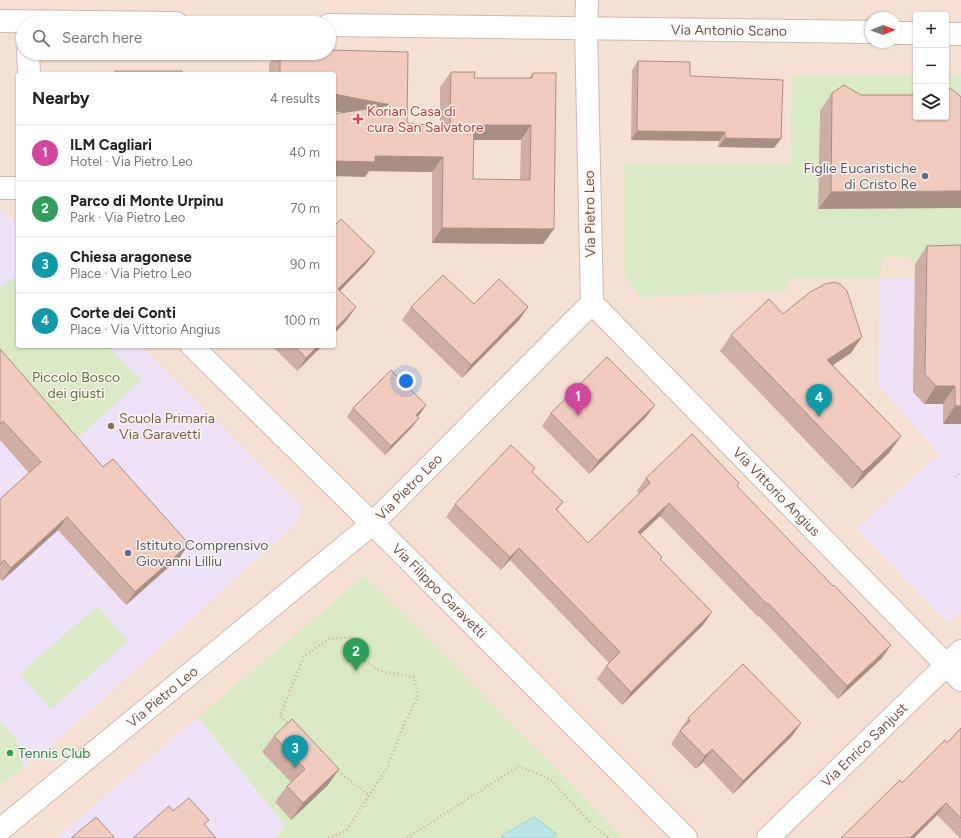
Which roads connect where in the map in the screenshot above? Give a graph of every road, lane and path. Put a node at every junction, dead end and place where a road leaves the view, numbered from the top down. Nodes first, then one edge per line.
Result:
1 (587, 0) edge
2 (0, 21) edge
3 (16, 22) edge
4 (336, 25) edge
5 (586, 28) junction
6 (865, 32) edge
7 (901, 33) edge
8 (913, 33) edge
9 (949, 34) edge
10 (961, 34) edge
11 (28, 60) edge
12 (29, 72) edge
13 (0, 188) edge
14 (16, 188) edge
15 (592, 303) junction
16 (194, 348) edge
17 (961, 472) edge
18 (956, 477) dead end
19 (372, 524) junction
20 (956, 665) edge
21 (291, 726) edge
22 (331, 765) edge
23 (369, 795) junction
24 (0, 830) edge
25 (327, 838) edge
26 (407, 838) edge
27 (609, 838) edge
28 (686, 838) edge
29 (768, 838) edge

1 - 5 street
2 - 3 street
4 - 5 street, Via Antonio Scano
5 - 6 street, Via Antonio Scano
5 - 15 street, Via Pietro Leo
7 - 8 street
9 - 10 street
11 - 12 street
13 - 14 street
15 - 19 street, Via Pietro Leo
15 - 20 street, Via Vittorio Angius
16 - 19 street, Via Filippo Garavetti
17 - 18 path
19 - 24 street, Via Pietro Leo
19 - 28 street, Via Filippo Garavetti
20 - 29 street, Via Enrico Sanjust
21 - 23 path
22 - 23 path
23 - 25 path
26 - 27 path

